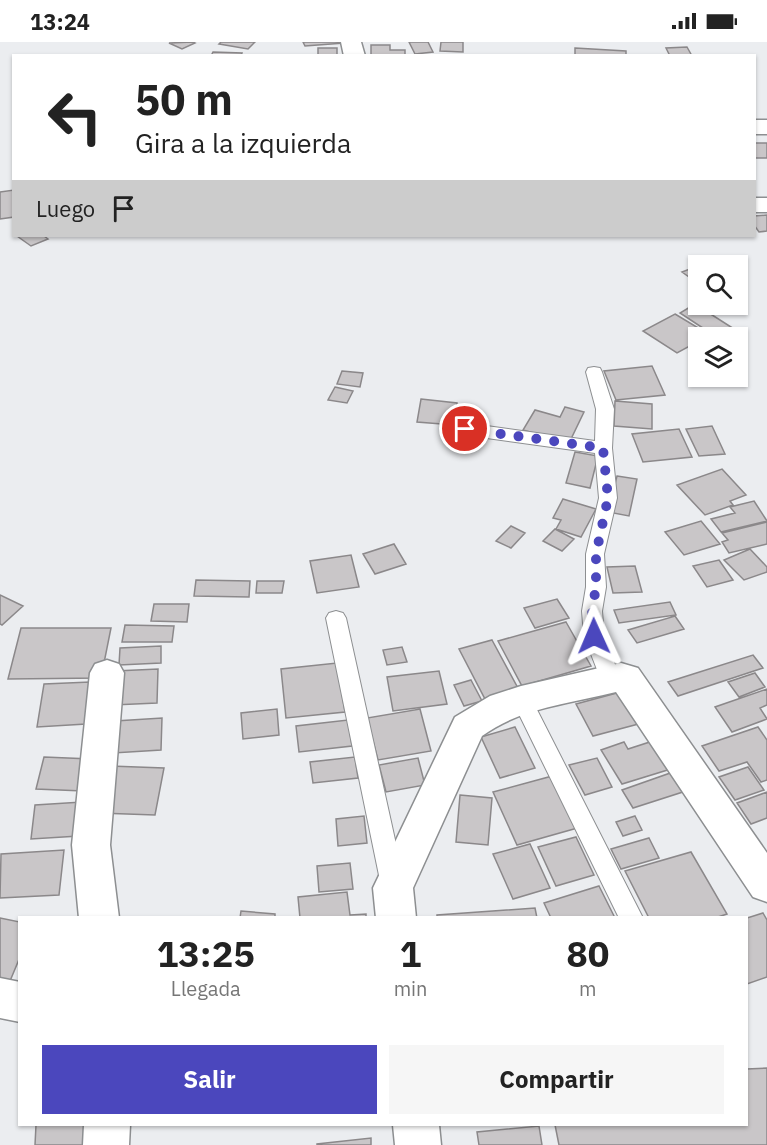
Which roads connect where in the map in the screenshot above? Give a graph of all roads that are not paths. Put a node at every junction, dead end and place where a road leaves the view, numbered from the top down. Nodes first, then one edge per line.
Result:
1 (594, 372) dead end
2 (465, 429) dead end
3 (603, 448) junction
4 (336, 618) dead end
5 (107, 673) dead end
6 (611, 680) junction
7 (522, 700) junction
8 (767, 885) edge
9 (395, 903) edge
10 (99, 916) edge
11 (631, 916) edge
12 (0, 998) edge
13 (18, 1002) edge
14 (107, 1126) edge
15 (416, 1126) edge
16 (106, 1145) edge
17 (418, 1145) edge

1 - 3 lane
2 - 3 lane
3 - 6 lane
4 - 9 lane
5 - 10 street
6 - 7 street
6 - 8 street
7 - 9 street
7 - 11 lane
12 - 13 street
14 - 16 street
15 - 17 street

